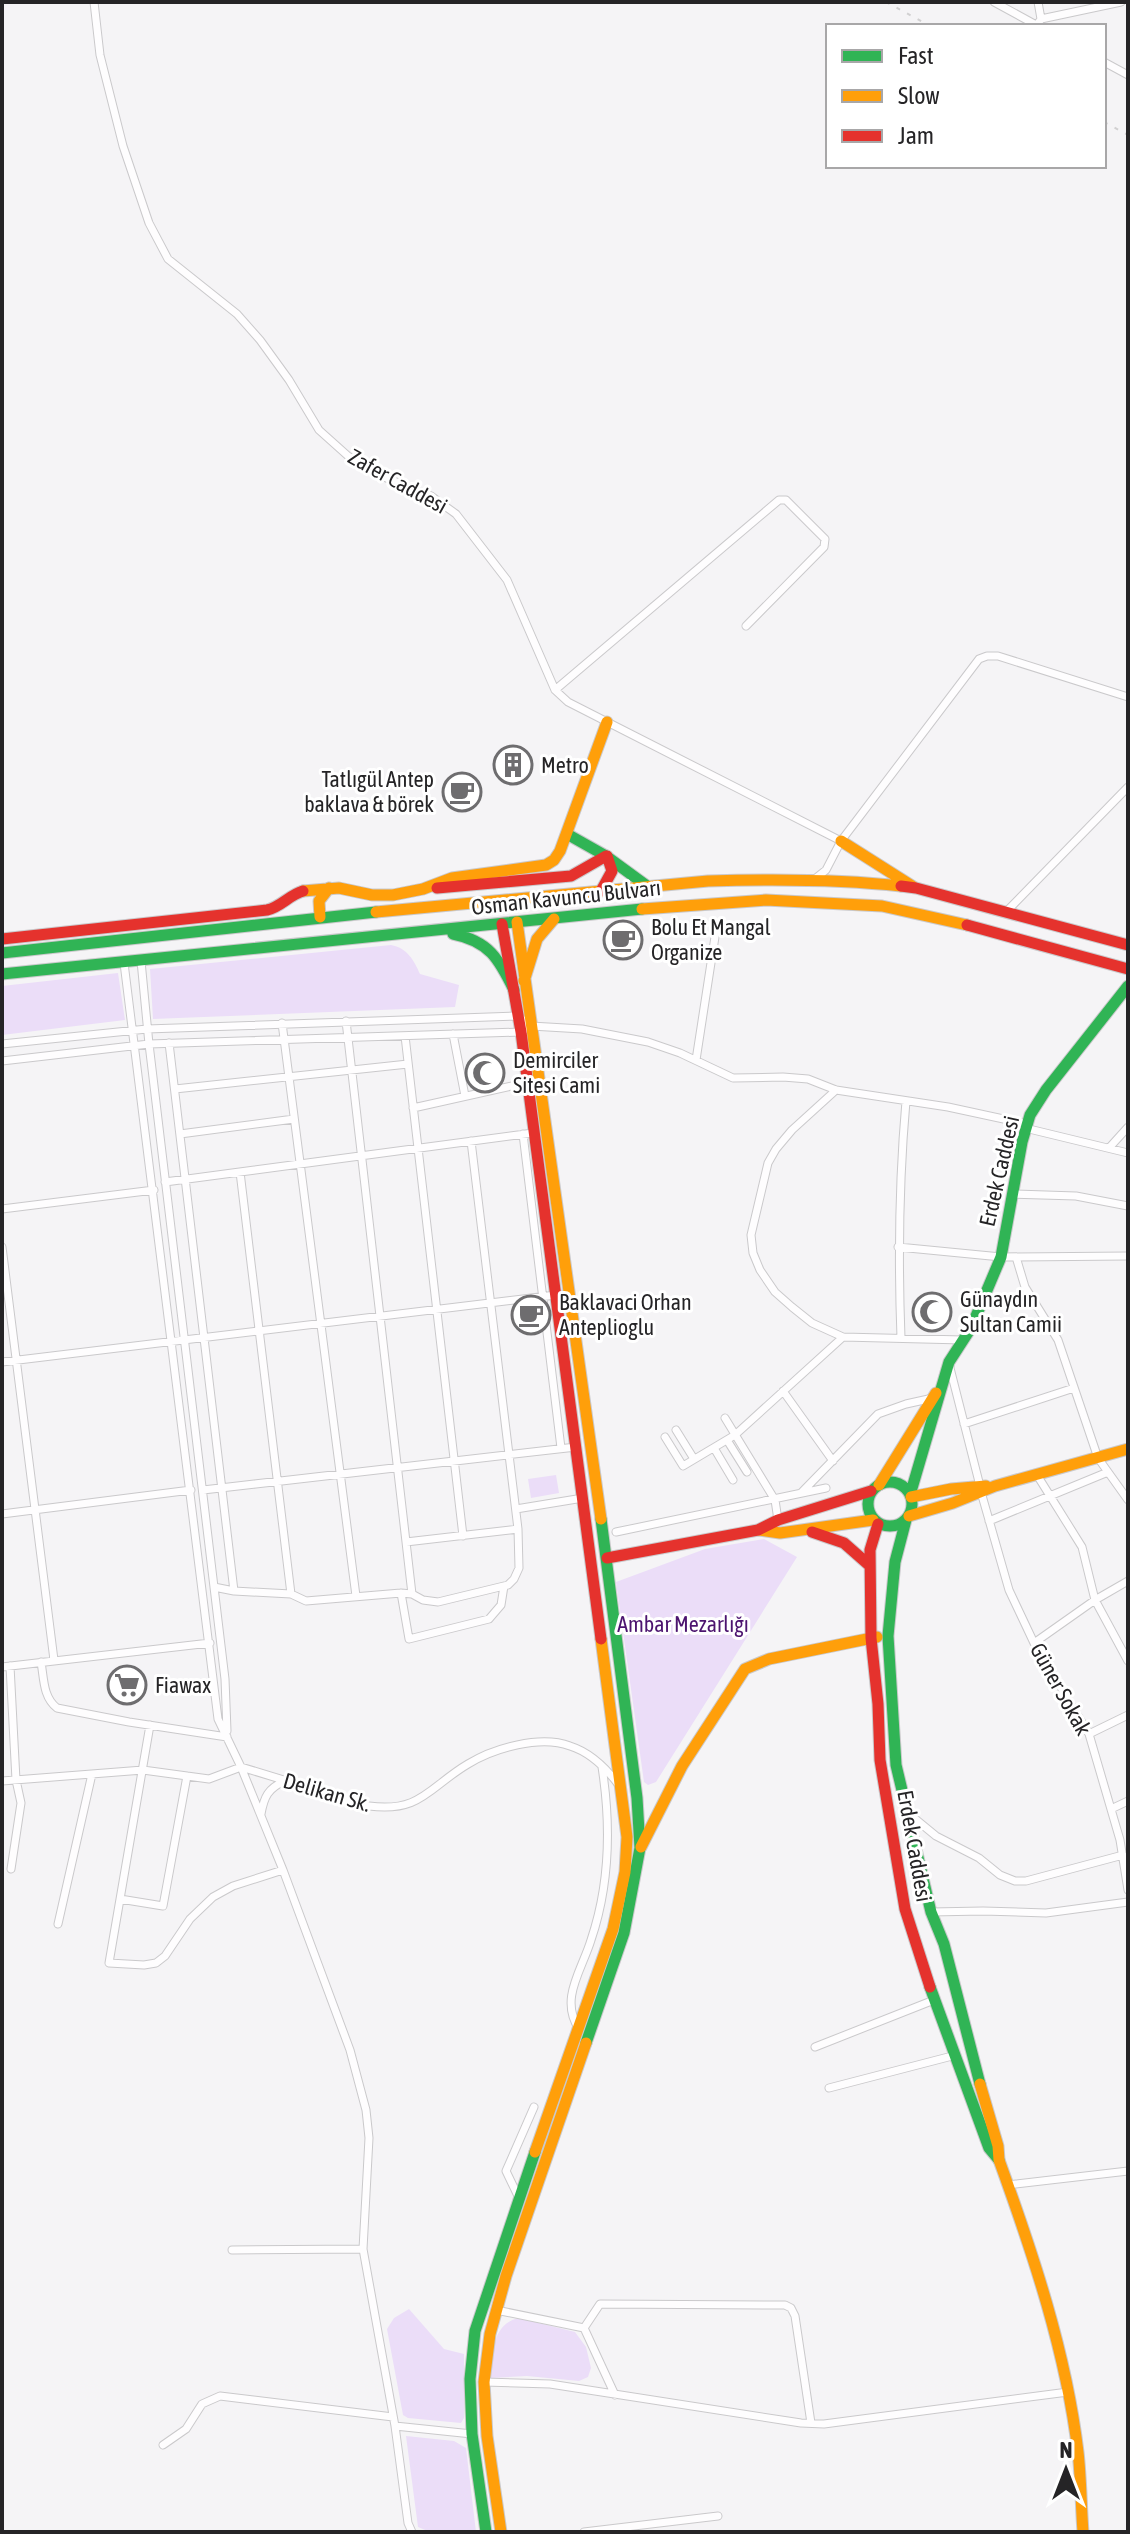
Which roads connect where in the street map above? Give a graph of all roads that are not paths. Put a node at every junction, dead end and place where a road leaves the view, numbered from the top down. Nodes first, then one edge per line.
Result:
1 (94, 2) edge
2 (994, 2) edge
3 (1038, 2) edge
4 (1121, 2) edge
5 (1039, 24) edge
6 (1106, 63) edge
7 (1128, 75) edge
8 (746, 626) dead end
9 (555, 690) junction
10 (1128, 697) edge
11 (607, 722) junction
12 (1128, 787) edge
13 (567, 834) junction
14 (841, 841) junction
15 (606, 856) junction
16 (813, 880) junction
17 (647, 886) junction
18 (329, 888) junction
19 (916, 888) junction
20 (423, 889) junction
21 (305, 890) junction
22 (601, 891) junction
23 (319, 901) junction
24 (488, 901) junction
25 (507, 903) junction
26 (1006, 912) junction
27 (320, 917) junction
28 (555, 918) junction
29 (517, 922) junction
30 (497, 924) junction
31 (717, 924) dead end
32 (433, 932) junction
33 (2, 939) edge
34 (1126, 941) edge
35 (2, 953) edge
36 (140, 959) junction
37 (124, 960) junction
38 (1128, 969) edge
39 (2, 974) edge
40 (524, 981) junction
41 (1128, 986) edge
42 (514, 990) junction
43 (518, 1016) junction
44 (346, 1021) junction
45 (282, 1023) junction
46 (147, 1029) junction
47 (526, 1029) junction
48 (133, 1030) junction
49 (453, 1034) junction
50 (405, 1036) junction
51 (347, 1038) junction
52 (283, 1039) junction
53 (169, 1043) junction
54 (2, 1044) edge
55 (149, 1044) junction
56 (134, 1045) junction
57 (696, 1060) junction
58 (2, 1061) edge
59 (408, 1064) junction
60 (351, 1070) junction
61 (288, 1077) junction
62 (516, 1085) dead end
63 (175, 1089) junction
64 (836, 1090) junction
65 (465, 1096) junction
66 (906, 1101) junction
67 (413, 1108) junction
68 (294, 1119) junction
69 (1026, 1126) junction
70 (1128, 1127) edge
71 (180, 1134) junction
72 (528, 1134) junction
73 (471, 1141) junction
74 (418, 1148) junction
75 (1109, 1148) junction
76 (1128, 1153) edge
77 (361, 1156) junction
78 (300, 1164) junction
79 (240, 1172) junction
80 (185, 1179) junction
81 (165, 1182) junction
82 (154, 1190) junction
83 (1012, 1194) junction
84 (1128, 1206) edge
85 (2, 1209) edge
86 (2, 1247) edge
87 (898, 1247) junction
88 (1128, 1256) edge
89 (1001, 1257) junction
90 (1016, 1257) junction
91 (556, 1295) junction
92 (542, 1297) junction
93 (490, 1303) junction
94 (437, 1309) junction
95 (380, 1316) junction
96 (320, 1323) junction
97 (259, 1330) junction
98 (204, 1337) junction
99 (843, 1337) junction
100 (901, 1338) junction
101 (184, 1339) junction
102 (963, 1340) junction
103 (173, 1341) junction
104 (16, 1361) junction
105 (2, 1362) edge
106 (949, 1362) junction
107 (943, 1383) junction
108 (1074, 1388) junction
109 (783, 1391) junction
110 (933, 1398) junction
111 (725, 1418) dead end
112 (964, 1424) junction
113 (676, 1430) dead end
114 (735, 1435) junction
115 (665, 1437) dead end
116 (727, 1440) junction
117 (576, 1447) junction
118 (561, 1448) junction
119 (714, 1448) junction
120 (1128, 1449) edge
121 (509, 1454) junction
122 (1098, 1458) junction
123 (694, 1459) junction
124 (454, 1461) junction
125 (833, 1461) junction
126 (397, 1468) junction
127 (747, 1472) dead end
128 (1108, 1472) junction
129 (340, 1474) junction
130 (1037, 1475) junction
131 (733, 1480) dead end
132 (277, 1482) junction
133 (222, 1488) junction
134 (826, 1488) dead end
135 (875, 1488) junction
136 (981, 1489) junction
137 (191, 1490) junction
138 (203, 1490) junction
139 (800, 1494) junction
140 (911, 1496) junction
141 (1051, 1497) junction
142 (583, 1498) junction
143 (775, 1500) junction
144 (1128, 1500) edge
145 (516, 1509) junction
146 (35, 1510) junction
147 (2, 1514) edge
148 (907, 1518) junction
149 (778, 1520) junction
150 (989, 1521) junction
151 (876, 1522) junction
152 (518, 1529) junction
153 (758, 1530) junction
154 (804, 1530) junction
155 (616, 1532) dead end
156 (463, 1536) junction
157 (406, 1542) junction
158 (607, 1558) junction
159 (869, 1565) junction
160 (1128, 1581) edge
161 (504, 1586) junction
162 (214, 1587) junction
163 (234, 1591) junction
164 (401, 1593) junction
165 (291, 1594) junction
166 (412, 1594) junction
167 (356, 1596) junction
168 (1095, 1600) junction
169 (888, 1636) junction
170 (871, 1638) junction
171 (221, 1642) junction
172 (209, 1643) junction
173 (1034, 1643) junction
174 (54, 1660) junction
175 (1128, 1661) edge
176 (41, 1662) junction
177 (6, 1666) edge
178 (1128, 1715) edge
179 (150, 1725) junction
180 (1089, 1734) junction
181 (227, 1737) junction
182 (602, 1766) junction
183 (241, 1767) junction
184 (143, 1770) junction
185 (92, 1774) junction
186 (187, 1776) junction
187 (16, 1780) junction
188 (2, 1781) edge
189 (287, 1781) junction
190 (621, 1788) junction
191 (637, 1798) junction
192 (1128, 1801) edge
193 (1111, 1809) junction
194 (906, 1811) junction
195 (261, 1814) junction
196 (640, 1848) junction
197 (1124, 1851) edge
198 (11, 1869) dead end
199 (283, 1870) junction
200 (1128, 1890) edge
201 (120, 1899) junction
202 (1128, 1902) edge
203 (931, 1912) junction
204 (58, 1924) dead end
205 (934, 2000) junction
206 (579, 2029) junction
207 (815, 2047) dead end
208 (956, 2055) junction
209 (829, 2088) dead end
210 (534, 2107) dead end
211 (999, 2160) junction
212 (1128, 2171) edge
213 (1007, 2185) junction
214 (519, 2198) junction
215 (363, 2249) junction
216 (232, 2250) dead end
217 (496, 2310) junction
218 (584, 2328) junction
219 (484, 2382) junction
220 (1068, 2392) junction
221 (615, 2395) junction
222 (394, 2422) junction
223 (811, 2423) dead end
224 (472, 2434) junction
225 (163, 2445) dead end
226 (718, 2516) dead end
227 (412, 2532) edge
228 (486, 2532) edge
229 (501, 2532) edge
230 (584, 2532) edge
231 (1083, 2532) edge

1 - 9 street, Zafer Caddesi
2 - 5 street
3 - 5 street
4 - 5 street
6 - 7 street
8 - 9 street
9 - 11 street
10 - 14 street
11 - 13 main road
11 - 14 street
12 - 26 street
13 - 15 main road
13 - 20 main road
14 - 16 street
14 - 19 main road
15 - 17 main road
15 - 20 main road
15 - 22 main road
16 - 17 main road, Osman Kavuncu Bulvarı
16 - 19 main road, Osman Kavuncu Bulvarı
17 - 22 main road, Osman Kavuncu Bulvarı
18 - 20 main road
18 - 21 main road
18 - 23 main road
19 - 26 main road, Osman Kavuncu Bulvarı
21 - 23 main road
21 - 33 main road
22 - 25 main road, Osman Kavuncu Bulvarı
23 - 27 main road
24 - 25 main road, Osman Kavuncu Bulvarı
24 - 27 main road, Osman Kavuncu Bulvarı
24 - 30 main road
25 - 29 main road
25 - 30 main road
26 - 34 main road, Osman Kavuncu Bulvarı
27 - 35 main road, Osman Kavuncu Bulvarı
28 - 29 main road, Osman Kavuncu Bulvarı
28 - 38 main road, Osman Kavuncu Bulvarı
28 - 40 main road
29 - 30 main road, Osman Kavuncu Bulvarı
29 - 40 main road
30 - 32 main road, Osman Kavuncu Bulvarı
30 - 42 main road
31 - 57 street
32 - 36 main road, Osman Kavuncu Bulvarı
32 - 42 main road
36 - 37 main road, Osman Kavuncu Bulvarı
36 - 46 street
37 - 39 main road, Osman Kavuncu Bulvarı
37 - 48 street
40 - 47 main road
41 - 69 main road, Erdek Caddesi
42 - 43 main road
43 - 44 street
43 - 47 main road
44 - 45 street
44 - 51 street
45 - 46 street
45 - 52 street
46 - 48 street
46 - 55 street
47 - 49 street
47 - 57 street
47 - 72 main road
47 - 158 main road
48 - 54 street
48 - 56 street
49 - 50 street
49 - 65 street
50 - 51 street
50 - 59 street
51 - 52 street
51 - 60 street
52 - 53 street
52 - 61 street
53 - 55 street
53 - 63 street
55 - 56 street
55 - 81 street
56 - 58 street
56 - 82 street
57 - 64 street
59 - 60 street
59 - 67 street
60 - 61 street
60 - 77 street
61 - 63 street
61 - 68 street
62 - 65 street
63 - 71 street
64 - 66 street
64 - 99 street
65 - 67 street
66 - 69 street
66 - 87 street
67 - 74 street
68 - 71 street
68 - 78 street
69 - 75 street
69 - 83 main road, Erdek Caddesi
70 - 75 street
71 - 80 street
72 - 73 street
72 - 91 main road
72 - 92 street
73 - 74 street
73 - 93 street
74 - 77 street
74 - 94 street
75 - 76 street
77 - 78 street
77 - 95 street
78 - 79 street
78 - 96 street
79 - 80 street
79 - 97 street
80 - 81 street
80 - 98 street
81 - 101 street
82 - 85 street
82 - 103 street
83 - 84 street
83 - 89 main road, Erdek Caddesi
86 - 104 street
87 - 89 street
87 - 100 street
88 - 90 street
89 - 90 street
89 - 102 main road, Erdek Caddesi
90 - 108 street
91 - 92 street
91 - 117 main road
92 - 93 street
92 - 118 street
93 - 94 street
93 - 121 street
94 - 95 street
94 - 124 street
95 - 96 street
95 - 126 street
96 - 97 street
96 - 129 street
97 - 98 street
97 - 132 street
98 - 101 street
98 - 133 street
99 - 100 street
99 - 109 street
100 - 102 street
101 - 103 street
101 - 138 street
102 - 106 main road, Erdek Caddesi
103 - 104 street
103 - 137 street
104 - 105 street
104 - 146 street
106 - 107 main road, Erdek Caddesi
106 - 112 street, Güner Sokak
107 - 110 main road, Erdek Caddesi
107 - 140 main road, Erdek Caddesi
108 - 112 street
108 - 122 street
109 - 114 street
109 - 125 street
110 - 125 street
110 - 135 main road, Erdek Caddesi
111 - 114 street
112 - 136 street, Güner Sokak
113 - 123 street
114 - 116 street
114 - 143 street
115 - 123 street
116 - 119 street
116 - 127 street
117 - 118 street
117 - 142 main road
118 - 121 street
119 - 123 street
119 - 131 street
120 - 122 main road
121 - 124 street
121 - 145 street
122 - 128 street
122 - 130 main road
124 - 126 street
124 - 156 street
125 - 139 street
126 - 129 street
126 - 157 street
128 - 141 street
128 - 144 street
129 - 132 street
129 - 167 street
130 - 136 main road
130 - 141 street
132 - 133 street
132 - 165 street
133 - 138 street
133 - 163 street
134 - 139 street
135 - 140 main road
135 - 149 main road
135 - 151 main road
136 - 140 main road
136 - 148 main road
136 - 150 street, Güner Sokak
137 - 146 street
137 - 172 street
138 - 162 street
139 - 143 street
140 - 148 main road
141 - 150 street
141 - 168 street
142 - 145 street
142 - 190 main road
143 - 149 street
143 - 155 street
145 - 152 street
146 - 147 street
146 - 174 street
148 - 151 main road
148 - 169 main road, Erdek Caddesi
149 - 153 main road
150 - 173 street, Güner Sokak
151 - 154 main road
151 - 159 main road, Erdek Caddesi
152 - 156 street
152 - 161 street
153 - 154 main road
153 - 158 main road
154 - 159 main road
156 - 157 street
157 - 166 street
158 - 191 main road
159 - 170 main road, Erdek Caddesi
160 - 168 street
161 - 164 street
161 - 166 street
162 - 163 street
162 - 171 street
163 - 165 street
164 - 166 street
164 - 167 street
165 - 167 street
168 - 173 street
168 - 175 street
169 - 170 main road
169 - 194 main road, Erdek Caddesi
170 - 196 main road
170 - 205 main road, Erdek Caddesi
171 - 172 street
171 - 181 street
172 - 174 street
172 - 181 street
173 - 180 street, Güner Sokak
174 - 176 street
176 - 177 street
176 - 179 street
177 - 187 street
178 - 180 street
179 - 181 street
179 - 184 street
180 - 193 street, Güner Sokak
181 - 183 street
182 - 189 street, Delikan Sk.
182 - 190 street, Delikan Sk.
182 - 206 street
183 - 186 street
183 - 189 street, Delikan Sk.
183 - 195 street
184 - 185 street
184 - 186 street
184 - 201 street
185 - 187 street
185 - 204 street
186 - 201 street
187 - 188 street
187 - 198 street
189 - 195 street
190 - 191 main road
190 - 206 main road
191 - 196 main road
192 - 193 street
193 - 197 street, Güner Sokak
194 - 197 street
194 - 203 main road, Erdek Caddesi
195 - 199 street
196 - 217 main road
197 - 200 street, Güner Sokak
199 - 201 street
199 - 215 street
202 - 203 street
203 - 211 main road, Erdek Caddesi
205 - 207 street
205 - 208 main road, Erdek Caddesi
206 - 214 main road
208 - 209 street
208 - 211 main road, Erdek Caddesi
210 - 214 street
211 - 213 main road, Erdek Caddesi
212 - 213 street
213 - 220 main road, Erdek Caddesi
214 - 224 main road
215 - 216 street
215 - 222 street
217 - 218 street
217 - 219 main road
218 - 221 street
218 - 223 street
219 - 221 street
219 - 229 main road
220 - 221 street
220 - 231 main road, Erdek Caddesi
222 - 224 street
222 - 225 street
222 - 227 street
224 - 228 main road
226 - 230 street

